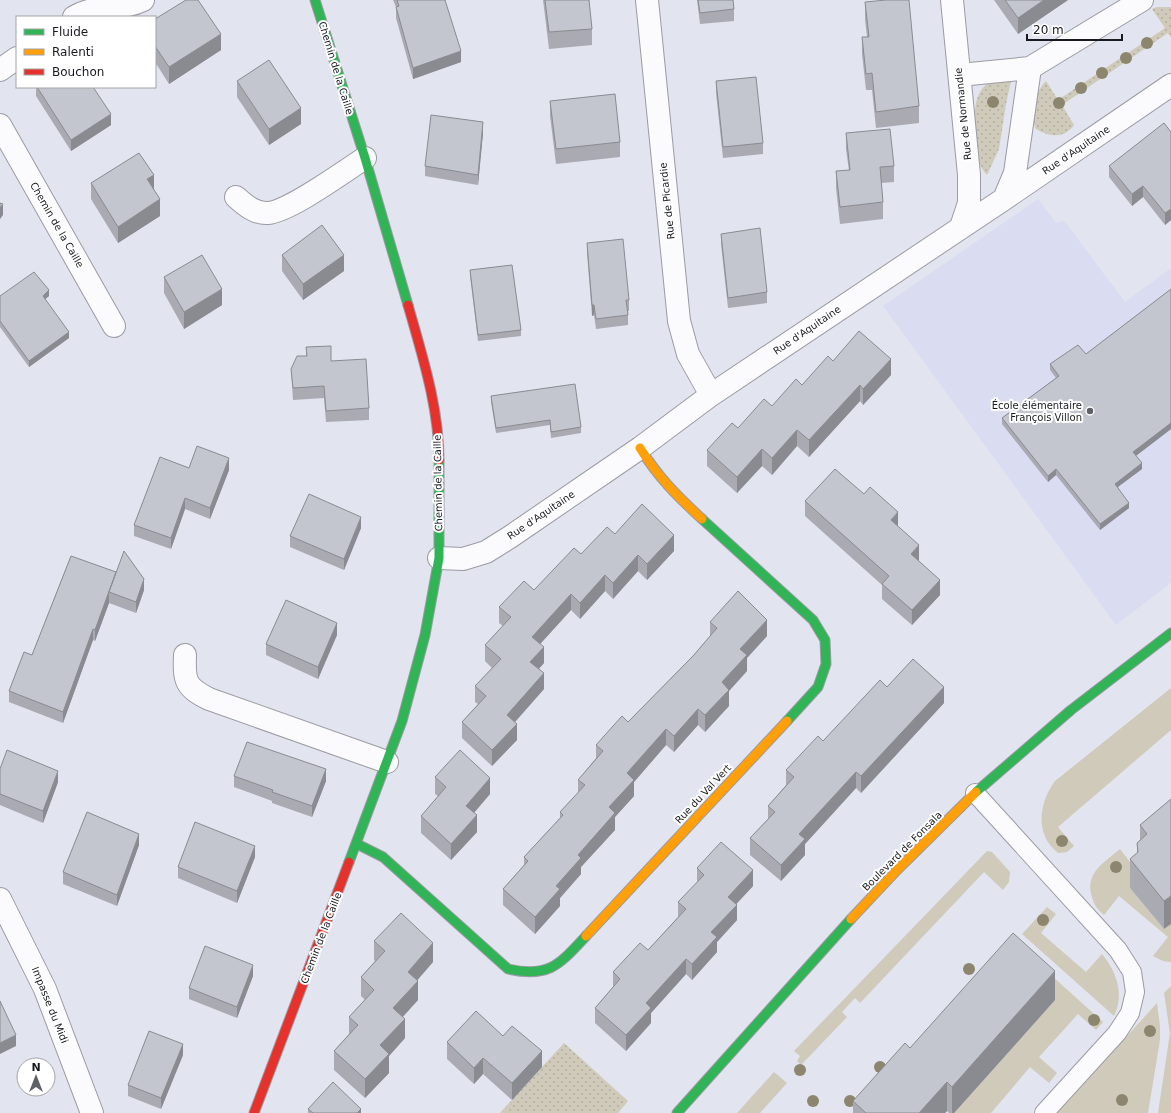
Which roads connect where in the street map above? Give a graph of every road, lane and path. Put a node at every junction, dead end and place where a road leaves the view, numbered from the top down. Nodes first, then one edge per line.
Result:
1 (143, 0) edge
2 (315, 0) edge
3 (647, 0) edge
4 (952, 0) edge
5 (1142, 0) edge
6 (77, 16) edge
7 (16, 59) edge
8 (1030, 68) junction
9 (0, 70) edge
10 (960, 75) junction
11 (1171, 85) edge
12 (0, 125) edge
13 (365, 158) junction
14 (236, 197) dead end
15 (1004, 199) junction
16 (961, 227) junction
17 (114, 326) dead end
18 (711, 395) junction
19 (640, 448) junction
20 (439, 558) junction
21 (1171, 633) edge
22 (185, 654) dead end
23 (387, 762) junction
24 (975, 793) junction
25 (357, 844) junction
26 (0, 899) edge
27 (92, 1113) edge
28 (254, 1113) edge
29 (678, 1113) edge
30 (1044, 1113) edge

1 - 6 street
2 - 13 street, Chemin de la Caille
3 - 18 street, Rue de Picardie
4 - 10 street, Rue de Normandie
5 - 8 street
7 - 9 street
8 - 10 street
8 - 15 street
10 - 16 street, Rue de Normandie
11 - 15 street, Rue d'Aquitaine
12 - 17 street, Chemin de la Caille
13 - 14 street
13 - 20 street, Chemin de la Caille
15 - 16 street, Rue d'Aquitaine
16 - 18 street, Rue d'Aquitaine
18 - 19 street, Rue d'Aquitaine
19 - 20 street, Rue d'Aquitaine
19 - 25 street, Rue du Val Vert
20 - 23 street, Chemin de la Caille
21 - 24 street, Boulevard de Fonsala
22 - 23 street
23 - 25 street, Chemin de la Caille
24 - 29 street, Boulevard de Fonsala
24 - 30 lane
25 - 28 street, Chemin de la Caille
26 - 27 street, Impasse du Midi

